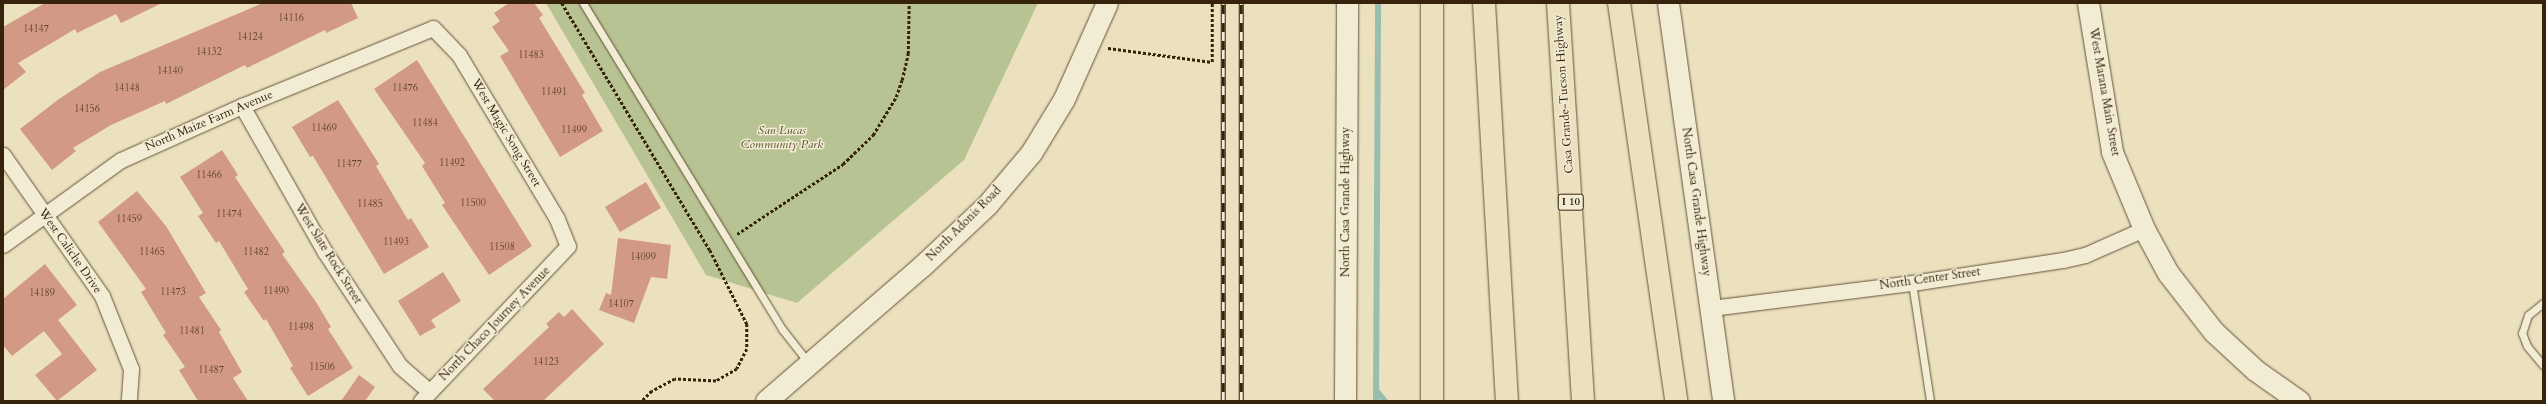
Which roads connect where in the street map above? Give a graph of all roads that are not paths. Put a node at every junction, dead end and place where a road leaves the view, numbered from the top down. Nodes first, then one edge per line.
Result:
1 (583, 3) edge
2 (1107, 3) edge
3 (1347, 3) edge
4 (1432, 3) edge
5 (1484, 3) edge
6 (1558, 3) edge
7 (1619, 3) edge
8 (1668, 3) edge
9 (2088, 3) edge
10 (433, 28) joint
11 (242, 106) junction
12 (3, 155) edge
13 (44, 214) junction
14 (2144, 229) junction
15 (3, 245) edge
16 (568, 246) joint
17 (1912, 283) junction
18 (2543, 303) edge
19 (1710, 308) junction
20 (809, 362) junction
21 (2543, 365) edge
22 (425, 396) edge
23 (129, 401) edge
24 (766, 401) edge
25 (1345, 401) edge
26 (1432, 401) edge
27 (1507, 401) edge
28 (1583, 401) edge
29 (1676, 401) edge
30 (1723, 401) edge
31 (1930, 401) edge
32 (2299, 401) edge

1 - 20 lane
2 - 20 street, North Adonis Road
3 - 25 street, North Casa Grande Highway
4 - 26 highway
5 - 27 highway
6 - 28 highway, Casa Grande-Tucson Highway / I 10
7 - 29 highway
8 - 19 street, North Casa Grande Highway
9 - 14 street, West Marana Main Street
10 - 11 street, North Maize Farm Avenue
10 - 16 street, West Magic Song Street
11 - 13 street, North Maize Farm Avenue
11 - 22 street, West Slate Rock Street
12 - 13 street, West Caliche Drive
13 - 15 street, North Maize Farm Avenue
13 - 23 street, West Caliche Drive
14 - 17 street, North Center Street
14 - 32 street, West Marana Main Street
16 - 22 street, North Chaco Journey Avenue
17 - 19 street, North Center Street
17 - 31 lane
18 - 21 lane
19 - 30 street, North Casa Grande Highway
20 - 24 street, North Adonis Road

